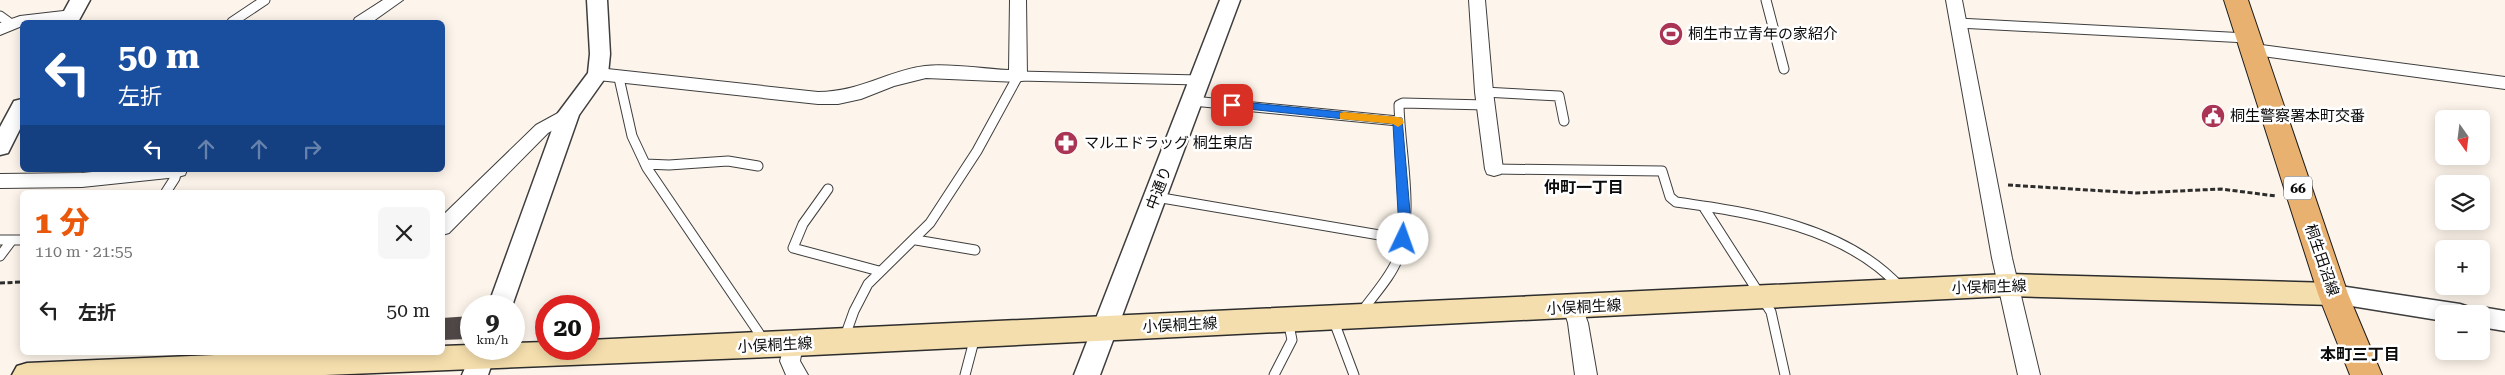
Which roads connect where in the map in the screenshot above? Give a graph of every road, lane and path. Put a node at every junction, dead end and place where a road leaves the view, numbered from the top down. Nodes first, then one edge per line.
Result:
1 (265, 0) edge
2 (395, 0) edge
3 (598, 0) edge
4 (1018, 0) edge
5 (1230, 0) edge
6 (1477, 0) edge
7 (1766, 0) edge
8 (1954, 0) edge
9 (2236, 0) edge
10 (73, 13) edge
11 (29, 20) edge
12 (235, 20) edge
13 (364, 20) edge
14 (20, 21) edge
15 (1958, 23) junction
16 (4, 24) edge
17 (2252, 44) junction
18 (1784, 69) dead end
19 (608, 76) junction
20 (1018, 76) junction
21 (2505, 83) edge
22 (1197, 91) junction
23 (1485, 99) junction
24 (20, 110) edge
25 (568, 113) junction
26 (1398, 121) junction
27 (1564, 121) dead end
28 (0, 146) edge
29 (645, 164) junction
30 (758, 166) dead end
31 (1494, 169) joint
32 (159, 172) edge
33 (177, 172) edge
34 (0, 181) edge
35 (1989, 184) junction
36 (828, 189) dead end
37 (167, 190) edge
38 (1156, 196) junction
39 (2279, 196) dead end
40 (1702, 206) junction
41 (445, 225) edge
42 (1403, 239) junction
43 (0, 240) edge
44 (12, 240) junction
45 (20, 240) edge
46 (916, 240) junction
47 (975, 250) dead end
48 (0, 256) edge
49 (879, 271) junction
50 (20, 282) edge
51 (0, 283) edge
52 (2008, 285) junction
53 (1903, 291) junction
54 (2333, 294) junction
55 (504, 295) edge
56 (1763, 298) junction
57 (1573, 308) junction
58 (2435, 310) edge
59 (1364, 317) junction
60 (2490, 318) edge
61 (1333, 319) junction
62 (1288, 320) junction
63 (2505, 321) edge
64 (1104, 329) junction
65 (975, 336) junction
66 (843, 342) junction
67 (793, 344) junction
68 (760, 346) junction
69 (480, 361) edge
70 (300, 364) edge
71 (26, 375) edge
72 (795, 375) edge
73 (965, 375) edge
74 (1086, 375) edge
75 (1274, 375) edge
76 (1354, 375) edge
77 (1586, 375) edge
78 (1785, 375) edge
79 (2029, 375) edge
80 (2366, 375) edge

1 - 12 lane
2 - 13 street
3 - 19 street
4 - 20 street
5 - 22 street, 中通り
6 - 23 street
7 - 18 lane
8 - 15 street
9 - 17 main road, 桐生田沼線 / 66
10 - 11 street
14 - 16 street
15 - 17 lane
15 - 35 street
17 - 21 street
17 - 54 main road, 桐生田沼線 / 66
19 - 20 street
19 - 25 street
19 - 29 lane
20 - 22 lane
20 - 46 lane
22 - 26 lane
22 - 38 street, 中通り
23 - 26 lane
23 - 27 lane
23 - 31 street
24 - 28 street
25 - 41 street
25 - 55 street
26 - 42 lane
29 - 30 lane
29 - 68 lane
31 - 40 lane
32 - 34 street
33 - 37 lane
35 - 39 path
35 - 52 street
36 - 49 lane
38 - 42 lane
38 - 64 street, 中通り
40 - 53 lane
40 - 56 lane
42 - 59 lane
43 - 44 lane
44 - 45 lane
44 - 48 lane
46 - 47 lane
46 - 49 lane
49 - 66 lane
50 - 51 path
52 - 53 main road, 小俣桐生線
52 - 54 main road, 小俣桐生線
52 - 79 street
53 - 56 main road, 小俣桐生線
54 - 58 street
54 - 80 main road, 桐生田沼線 / 66
56 - 57 main road, 小俣桐生線
56 - 78 lane
57 - 59 main road, 小俣桐生線
57 - 77 street
59 - 61 main road, 小俣桐生線
60 - 63 street
61 - 62 main road, 小俣桐生線
61 - 76 lane
62 - 64 main road, 小俣桐生線
62 - 75 lane
64 - 65 main road, 小俣桐生線
64 - 74 street, 中通り
65 - 66 main road, 小俣桐生線
65 - 73 lane
66 - 67 main road, 小俣桐生線
67 - 68 main road, 小俣桐生線
67 - 72 street
68 - 69 main road, 小俣桐生線
69 - 70 main road, 小俣桐生線
70 - 71 main road, 小俣桐生線

